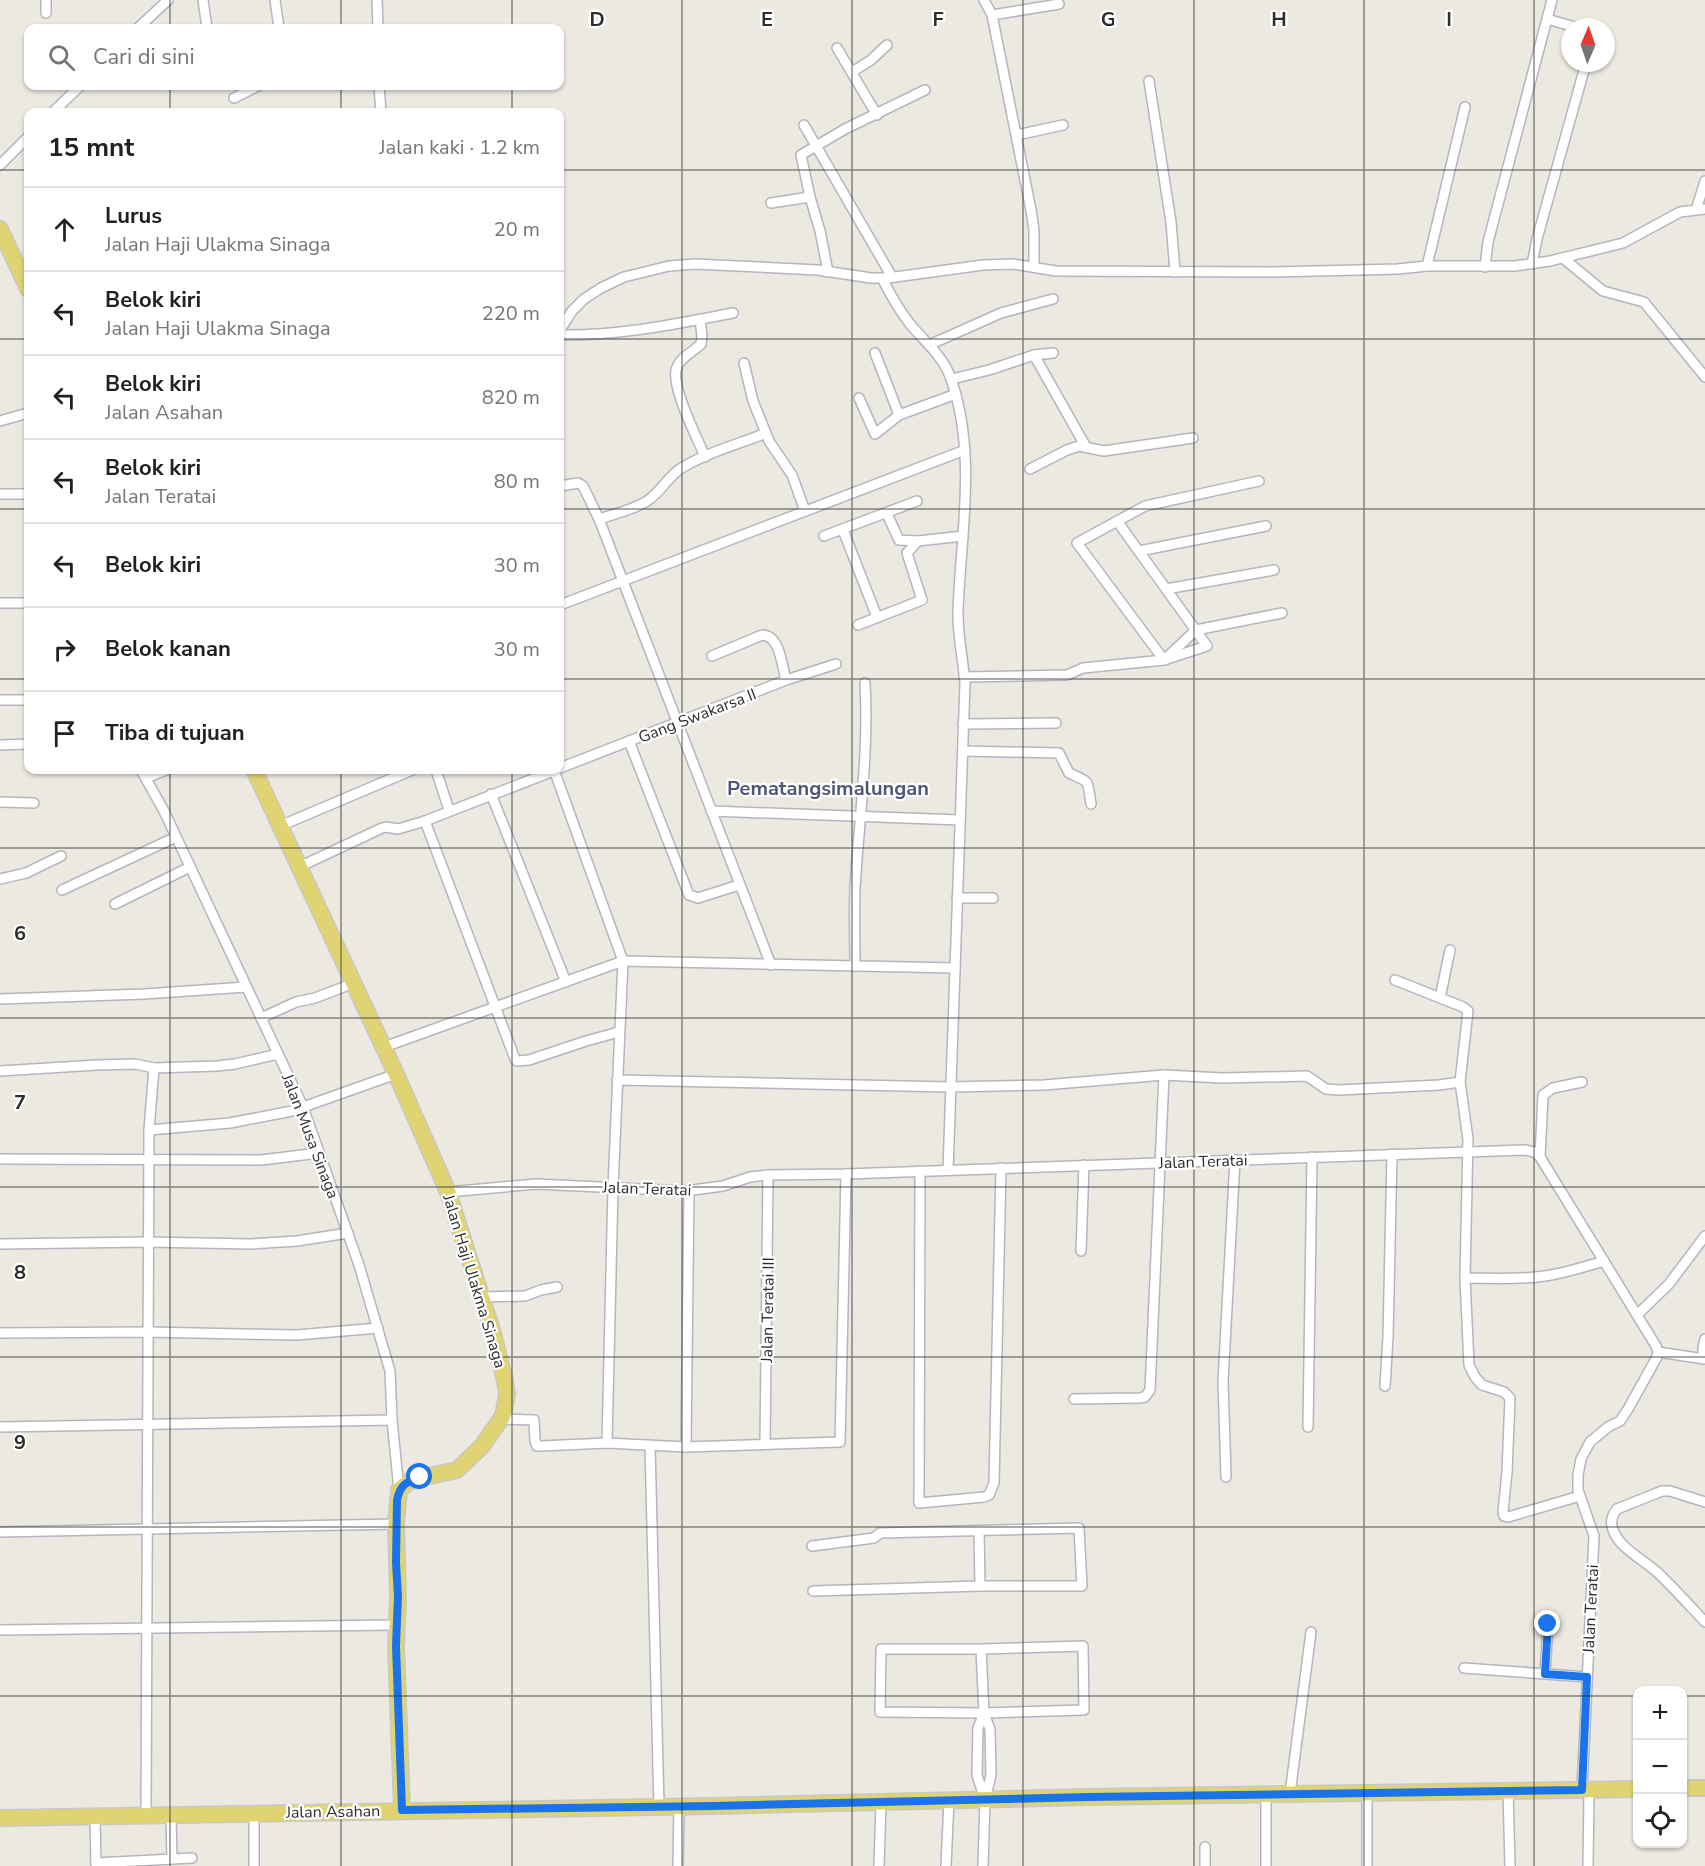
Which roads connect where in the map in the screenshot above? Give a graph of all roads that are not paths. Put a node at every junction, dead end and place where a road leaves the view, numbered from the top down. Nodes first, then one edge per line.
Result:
1 (46, 0) edge
2 (168, 0) edge
3 (203, 0) edge
4 (275, 0) edge
5 (377, 0) edge
6 (984, 0) edge
7 (1552, 0) edge
8 (1059, 4) dead end
9 (46, 13) dead end
10 (993, 15) junction
11 (1547, 19) junction
12 (1561, 23) edge
13 (142, 24) edge
14 (206, 24) edge
15 (278, 24) edge
16 (378, 24) edge
17 (887, 45) dead end
18 (837, 48) dead end
19 (852, 72) junction
20 (1583, 72) edge
21 (1149, 81) dead end
22 (76, 90) edge
23 (250, 90) edge
24 (379, 90) edge
25 (925, 90) dead end
26 (234, 98) dead end
27 (1465, 106) dead end
28 (57, 108) edge
29 (381, 108) edge
30 (877, 115) junction
31 (804, 125) dead end
32 (1063, 125) dead end
33 (1017, 135) junction
34 (24, 141) edge
35 (816, 146) junction
36 (0, 165) edge
37 (1705, 181) edge
38 (810, 197) junction
39 (771, 203) dead end
40 (1701, 209) edge
41 (0, 229) edge
42 (1563, 258) junction
43 (1532, 264) junction
44 (1427, 266) junction
45 (1034, 267) junction
46 (1485, 267) junction
47 (828, 272) junction
48 (1175, 272) junction
49 (887, 277) junction
50 (24, 280) edge
51 (1053, 299) dead end
52 (572, 311) junction
53 (733, 313) dead end
54 (564, 316) edge
55 (700, 319) junction
56 (564, 324) edge
57 (564, 335) edge
58 (930, 345) junction
59 (875, 353) dead end
60 (1053, 353) dead end
61 (1034, 355) junction
62 (744, 363) dead end
63 (1705, 377) edge
64 (952, 379) junction
65 (956, 394) junction
66 (859, 398) dead end
67 (24, 414) edge
68 (899, 416) junction
69 (0, 422) edge
70 (766, 433) junction
71 (1193, 438) dead end
72 (1086, 447) junction
73 (965, 450) junction
74 (705, 457) junction
75 (1030, 469) dead end
76 (1258, 481) dead end
77 (564, 485) edge
78 (0, 494) edge
79 (24, 494) edge
80 (918, 501) dead end
81 (805, 511) junction
82 (887, 514) junction
83 (599, 519) junction
84 (1117, 521) junction
85 (1266, 526) dead end
86 (843, 530) junction
87 (824, 536) dead end
88 (963, 536) junction
89 (918, 541) junction
90 (1139, 552) junction
91 (1274, 570) dead end
92 (623, 581) junction
93 (1166, 589) junction
94 (0, 603) edge
95 (24, 603) edge
96 (564, 603) edge
97 (1282, 613) dead end
98 (877, 617) junction
99 (858, 625) dead end
100 (1196, 630) junction
101 (712, 656) dead end
102 (1164, 660) junction
103 (836, 664) dead end
104 (964, 677) junction
105 (786, 680) junction
106 (865, 683) dead end
107 (0, 700) edge
108 (24, 700) edge
109 (677, 722) junction
110 (1056, 723) dead end
111 (963, 724) junction
112 (629, 741) junction
113 (24, 744) edge
114 (0, 745) edge
115 (963, 752) junction
116 (564, 766) edge
117 (143, 774) edge
118 (256, 774) edge
119 (403, 774) edge
120 (436, 774) edge
121 (543, 774) edge
122 (558, 774) edge
123 (491, 794) junction
124 (0, 802) edge
125 (34, 803) dead end
126 (1090, 804) dead end
127 (449, 810) junction
128 (711, 811) junction
129 (861, 816) junction
130 (425, 820) junction
131 (960, 820) junction
132 (280, 826) junction
133 (176, 837) junction
134 (61, 856) dead end
135 (190, 867) junction
136 (299, 867) junction
137 (0, 879) edge
138 (739, 885) junction
139 (62, 890) dead end
140 (957, 898) junction
141 (993, 898) dead end
142 (114, 904) dead end
143 (1449, 950) dead end
144 (623, 961) junction
145 (771, 965) junction
146 (855, 966) junction
147 (955, 968) junction
148 (1395, 980) dead end
149 (566, 982) junction
150 (354, 983) junction
151 (246, 987) junction
152 (1440, 998) junction
153 (0, 999) edge
154 (495, 1007) junction
155 (261, 1018) junction
156 (619, 1032) junction
157 (384, 1047) junction
158 (278, 1054) junction
159 (154, 1068) junction
160 (0, 1071) edge
161 (396, 1074) junction
162 (1164, 1075) junction
163 (617, 1080) junction
164 (1460, 1082) junction
165 (1582, 1082) dead end
166 (951, 1087) junction
167 (303, 1107) junction
168 (149, 1130) junction
169 (319, 1152) junction
170 (1468, 1152) junction
171 (1392, 1154) junction
172 (1312, 1157) junction
173 (1540, 1157) junction
174 (149, 1159) junction
175 (0, 1160) edge
176 (1235, 1160) junction
177 (1160, 1163) junction
178 (1084, 1165) junction
179 (1001, 1168) junction
180 (948, 1170) junction
181 (920, 1171) junction
182 (846, 1174) junction
183 (768, 1175) junction
184 (613, 1187) junction
185 (689, 1190) junction
186 (448, 1192) junction
187 (348, 1233) junction
188 (1705, 1236) edge
189 (148, 1242) junction
190 (0, 1244) edge
191 (1081, 1251) dead end
192 (1604, 1261) junction
193 (1465, 1278) junction
194 (557, 1287) dead end
195 (482, 1297) junction
196 (1636, 1315) junction
197 (378, 1328) junction
198 (148, 1332) junction
199 (0, 1334) edge
200 (1705, 1339) edge
201 (1658, 1352) junction
202 (1704, 1359) edge
203 (1385, 1386) dead end
204 (1074, 1399) dead end
205 (501, 1419) junction
206 (392, 1420) junction
207 (147, 1424) junction
208 (0, 1427) edge
209 (1308, 1427) dead end
210 (607, 1443) junction
211 (765, 1444) junction
212 (650, 1446) junction
213 (686, 1447) junction
214 (1226, 1477) dead end
215 (399, 1490) junction
216 (1580, 1496) junction
217 (1705, 1502) edge
218 (396, 1524) junction
219 (147, 1529) junction
220 (979, 1531) junction
221 (0, 1532) edge
222 (812, 1546) dead end
223 (981, 1586) junction
224 (813, 1591) dead end
225 (1705, 1622) edge
226 (1548, 1624) dead end
227 (396, 1625) junction
228 (147, 1628) junction
229 (0, 1630) edge
230 (1311, 1632) dead end
231 (981, 1649) junction
232 (1464, 1668) dead end
233 (1545, 1674) junction
234 (1587, 1677) junction
235 (984, 1713) junction
236 (1687, 1788) edge
237 (1705, 1788) edge
238 (1633, 1789) edge
239 (1585, 1790) junction
240 (1508, 1791) junction
241 (1367, 1793) junction
242 (1290, 1794) junction
243 (1266, 1795) junction
244 (949, 1800) junction
245 (985, 1800) junction
246 (881, 1802) junction
247 (679, 1806) junction
248 (659, 1807) junction
249 (402, 1810) junction
250 (254, 1813) junction
251 (146, 1815) junction
252 (171, 1815) junction
253 (95, 1816) junction
254 (0, 1818) edge
255 (1205, 1847) dead end
256 (192, 1858) dead end
257 (172, 1859) junction
258 (96, 1864) edge
259 (254, 1866) edge
260 (678, 1866) edge
261 (879, 1866) edge
262 (946, 1866) edge
263 (983, 1866) edge
264 (1204, 1866) edge
265 (1266, 1866) edge
266 (1367, 1866) edge
267 (1510, 1866) edge
268 (1588, 1866) edge

1 - 9 street
2 - 13 street
3 - 14 street
4 - 15 street
5 - 16 street
6 - 10 street
7 - 11 street
8 - 10 street
10 - 33 street
11 - 12 street
11 - 46 street
17 - 19 street
18 - 19 street
19 - 30 street
20 - 43 street
21 - 48 street
22 - 28 street
23 - 26 street
24 - 29 street
25 - 30 street
27 - 44 street
30 - 35 street
31 - 35 street
32 - 33 street
33 - 45 street
34 - 36 street
35 - 38 street
35 - 49 street
37 - 40 street
38 - 39 street
38 - 47 street
40 - 42 street
41 - 50 main road
42 - 43 street
42 - 63 street
43 - 46 street
44 - 46 street
44 - 48 street
45 - 48 street
45 - 49 street
47 - 49 street
47 - 52 street
49 - 58 street
51 - 58 street
52 - 54 street
52 - 56 street
53 - 55 street
55 - 57 street
55 - 74 street
58 - 64 street
59 - 68 street
60 - 61 street
61 - 64 street
61 - 72 street
62 - 70 street
64 - 65 street
65 - 68 street
65 - 73 street
66 - 68 street
67 - 69 street
70 - 74 street
70 - 81 street
71 - 72 street
72 - 75 street
73 - 81 street
73 - 88 street
74 - 83 street
76 - 84 street
77 - 83 street
78 - 79 street
80 - 82 street
81 - 92 street
82 - 86 street
82 - 89 street
83 - 92 street
84 - 90 street
84 - 102 street
85 - 90 street
86 - 87 street
86 - 98 street
88 - 89 street
88 - 104 street
89 - 98 street
90 - 93 street
91 - 93 street
92 - 96 street
92 - 109 street
93 - 100 street
94 - 95 street
97 - 100 street
98 - 99 street
100 - 102 street
100 - 102 street
101 - 105 street
102 - 104 street
103 - 105 street, Gang Swakarsa II
104 - 111 street
105 - 109 street, Gang Swakarsa II
106 - 129 street
107 - 108 street
109 - 112 street, Gang Swakarsa II
109 - 128 street
110 - 111 street
111 - 115 street
112 - 116 street, Gang Swakarsa II
112 - 138 street
113 - 114 street
115 - 126 street
115 - 131 street
117 - 133 street, Jalan Musa Sinaga
118 - 132 main road, Jalan Haji Ulakma Sinaga
119 - 132 street
120 - 127 street
121 - 123 street, Gang Swakarsa II
122 - 144 street
123 - 127 street, Gang Swakarsa II
123 - 149 street
124 - 125 street
127 - 130 street, Gang Swakarsa II
128 - 129 street
128 - 138 street
129 - 131 street
129 - 146 street
130 - 136 street, Gang Swakarsa II
130 - 154 street
131 - 140 street
132 - 136 main road, Jalan Haji Ulakma Sinaga
133 - 135 street, Jalan Musa Sinaga
133 - 139 street
134 - 137 street
135 - 142 street
135 - 151 street, Jalan Musa Sinaga
136 - 150 main road, Jalan Haji Ulakma Sinaga
138 - 145 street
140 - 141 street
140 - 147 street
143 - 152 street
144 - 145 street
144 - 149 street
144 - 156 street
145 - 146 street
146 - 147 street
147 - 166 street
148 - 152 street
149 - 154 street
150 - 155 street
150 - 157 main road, Jalan Haji Ulakma Sinaga
151 - 153 street
151 - 155 street, Jalan Musa Sinaga
152 - 164 street
154 - 156 street
154 - 157 street
155 - 158 street, Jalan Musa Sinaga
156 - 163 street
157 - 161 main road, Jalan Haji Ulakma Sinaga
158 - 159 street
158 - 167 street, Jalan Musa Sinaga
159 - 160 street
159 - 168 street
161 - 167 street
161 - 186 main road, Jalan Haji Ulakma Sinaga
162 - 164 street
162 - 166 street
162 - 177 street
163 - 166 street
163 - 184 street
164 - 170 street
165 - 173 street
166 - 180 street
167 - 168 street
167 - 169 street, Jalan Musa Sinaga
168 - 174 street
169 - 174 street
169 - 187 street, Jalan Musa Sinaga
170 - 171 street, Jalan Teratai
170 - 173 street, Jalan Teratai
170 - 193 street
171 - 172 street, Jalan Teratai
171 - 203 street
172 - 176 street, Jalan Teratai
172 - 209 street
173 - 192 street
174 - 175 street
174 - 189 street
176 - 177 street, Jalan Teratai
176 - 214 street
177 - 178 street, Jalan Teratai
177 - 204 street
178 - 179 street, Jalan Teratai
178 - 191 street
179 - 180 street, Jalan Teratai
179 - 181 street
180 - 181 street, Jalan Teratai
181 - 182 street, Jalan Teratai
182 - 183 street, Jalan Teratai
182 - 211 street
183 - 185 street, Jalan Teratai
183 - 211 street, Jalan Teratai III
184 - 185 street, Jalan Teratai
184 - 186 street, Jalan Teratai
184 - 210 street
185 - 213 street
186 - 195 main road, Jalan Haji Ulakma Sinaga
187 - 189 street
187 - 197 street, Jalan Musa Sinaga
188 - 196 street
189 - 190 street
189 - 198 street
192 - 193 street
192 - 196 street
193 - 216 street
194 - 195 street
195 - 205 main road, Jalan Haji Ulakma Sinaga
196 - 201 street
197 - 198 street
197 - 206 street, Jalan Musa Sinaga
198 - 199 street
198 - 207 street
200 - 202 street
201 - 202 street
201 - 216 street
205 - 210 street
205 - 215 main road, Jalan Haji Ulakma Sinaga
206 - 207 street
206 - 215 street, Jalan Musa Sinaga
207 - 208 street
207 - 219 street
210 - 212 street
211 - 213 street
212 - 213 street
212 - 248 street
215 - 218 main road
216 - 234 street, Jalan Teratai
217 - 225 street
218 - 219 street
218 - 227 main road
219 - 221 street
219 - 228 street
220 - 222 street
220 - 223 street
220 - 223 street
223 - 224 street
226 - 233 street
227 - 228 street
227 - 249 main road
228 - 229 street
228 - 251 street
230 - 242 street
231 - 235 street
231 - 235 street
231 - 235 street
232 - 233 street
233 - 234 street
234 - 239 street, Jalan Teratai
235 - 245 street
236 - 237 main road
238 - 239 main road, Jalan Asahan
239 - 240 main road, Jalan Asahan
239 - 268 street, Jalan Teratai
240 - 241 main road, Jalan Asahan
240 - 267 street
241 - 242 main road, Jalan Asahan
241 - 266 street
242 - 243 main road, Jalan Asahan
243 - 245 main road, Jalan Asahan
243 - 265 street
244 - 245 main road, Jalan Asahan
244 - 246 main road, Jalan Asahan
244 - 262 street
245 - 263 street
246 - 247 main road, Jalan Asahan
246 - 261 street
247 - 248 main road, Jalan Asahan
247 - 260 street
248 - 249 main road, Jalan Asahan
249 - 250 main road, Jalan Asahan
250 - 252 main road, Jalan Asahan
250 - 259 street
251 - 252 main road, Jalan Asahan
251 - 253 main road, Jalan Asahan
252 - 257 street
253 - 254 main road, Jalan Asahan
253 - 258 street
255 - 264 street
256 - 257 street
257 - 258 street

